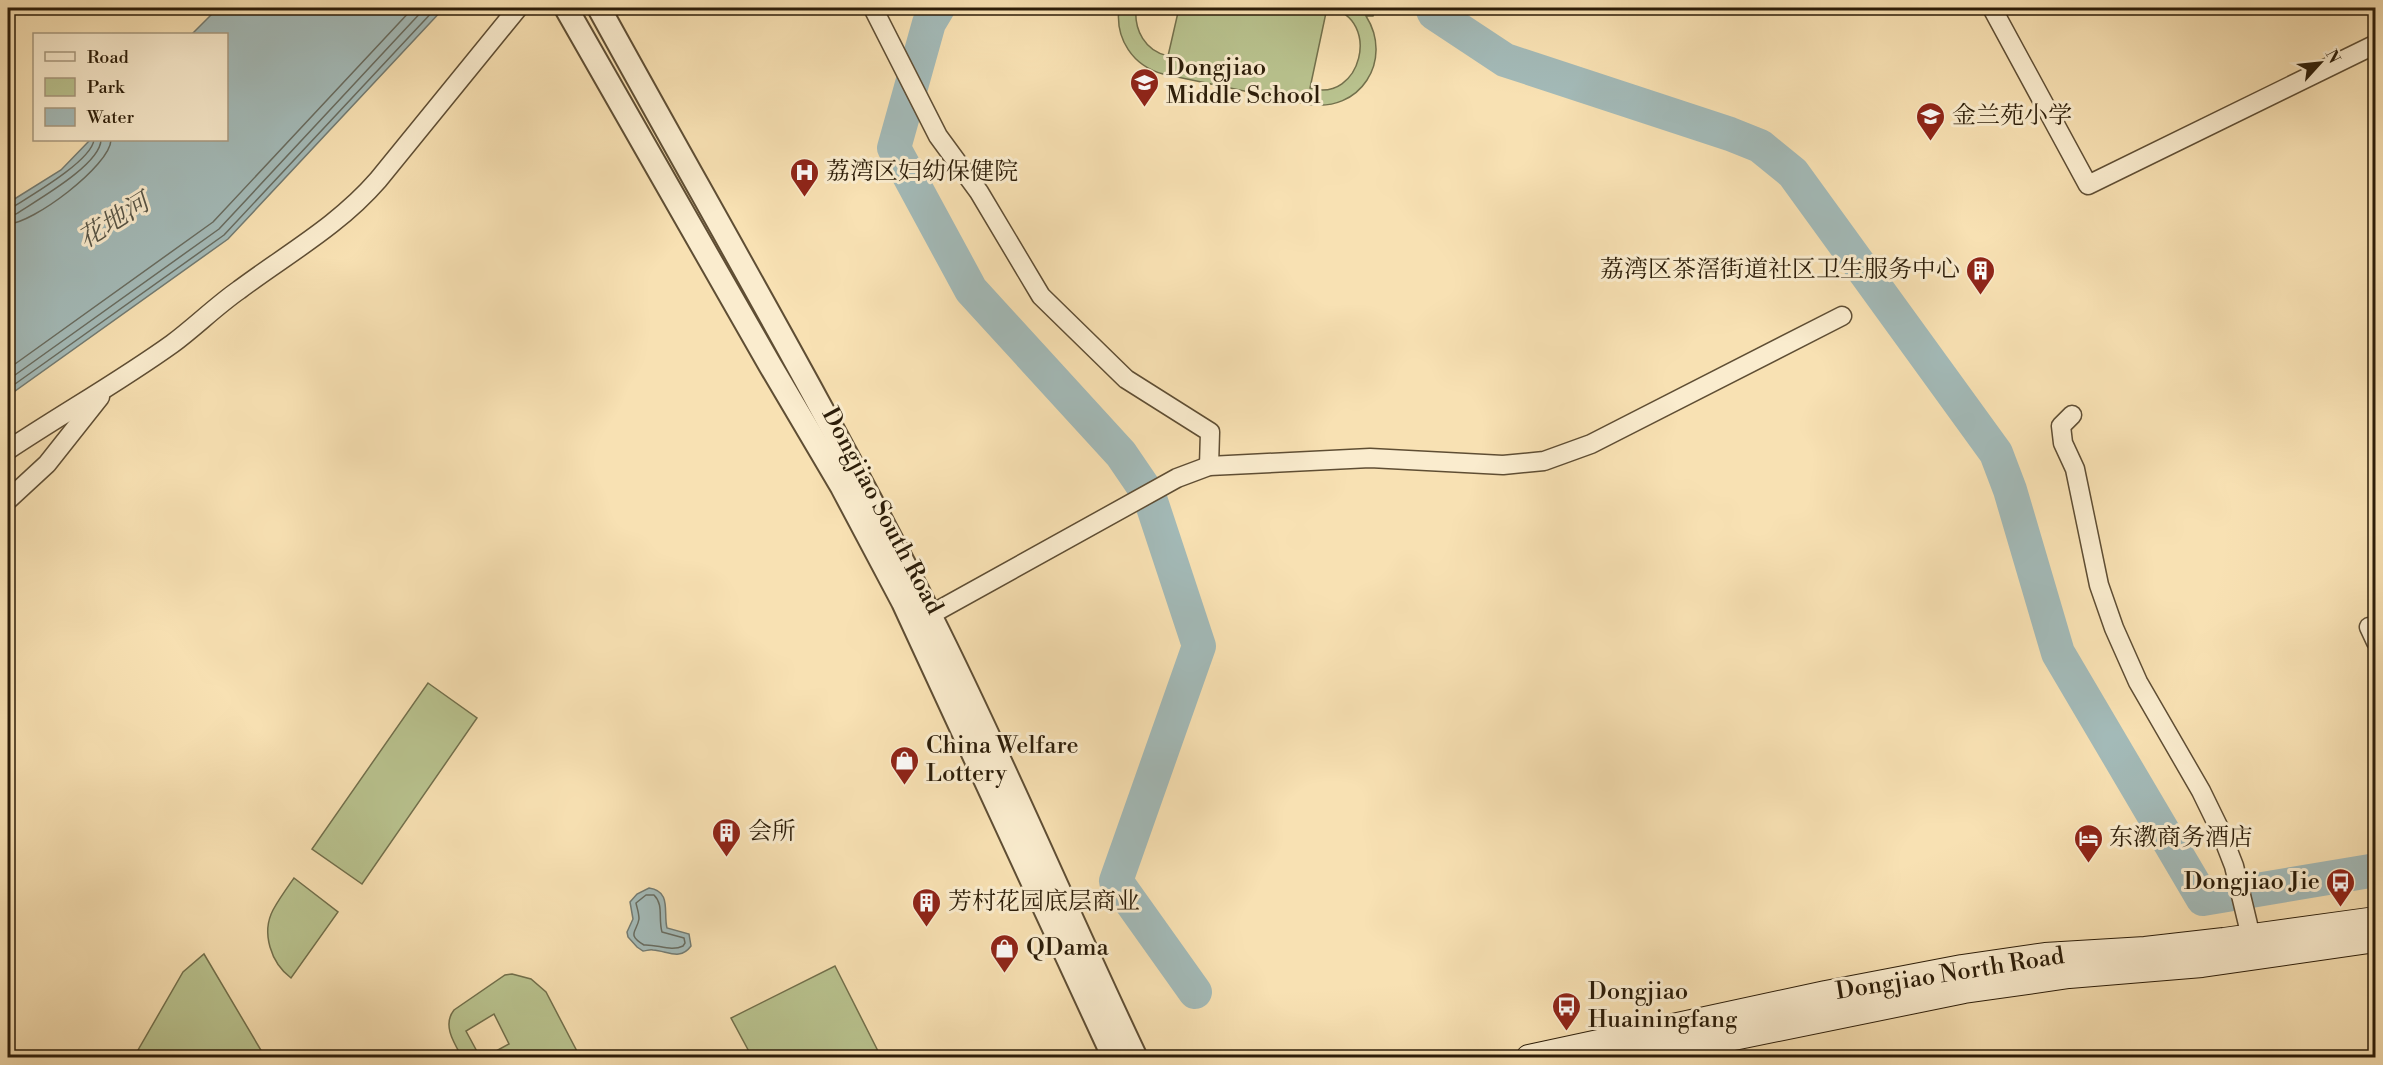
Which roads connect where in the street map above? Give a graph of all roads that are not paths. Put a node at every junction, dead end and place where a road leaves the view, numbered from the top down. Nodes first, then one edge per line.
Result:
1 (518, 8) edge
2 (566, 8) edge
3 (599, 8) edge
4 (1992, 8) edge
5 (875, 13) edge
6 (2376, 44) edge
7 (1842, 316) dead end
8 (108, 387) junction
9 (2072, 415) dead end
10 (8, 450) edge
11 (1209, 466) junction
12 (8, 500) edge
13 (930, 615) junction
14 (2376, 920) edge
15 (2251, 937) junction
16 (2376, 939) edge
17 (1114, 1058) edge
18 (1136, 1058) edge
19 (1529, 1058) edge
20 (1631, 1058) edge

1 - 8 street
2 - 17 street, Dongjiao South Road
3 - 13 street, Dongjiao South Road
4 - 6 street
5 - 11 street
7 - 11 street
8 - 10 street
8 - 12 street
9 - 15 street
11 - 13 street
13 - 18 street, Dongjiao South Road
14 - 15 main road, Dongjiao North Road
15 - 19 main road, Dongjiao North Road
16 - 20 main road, Dongjiao North Road

